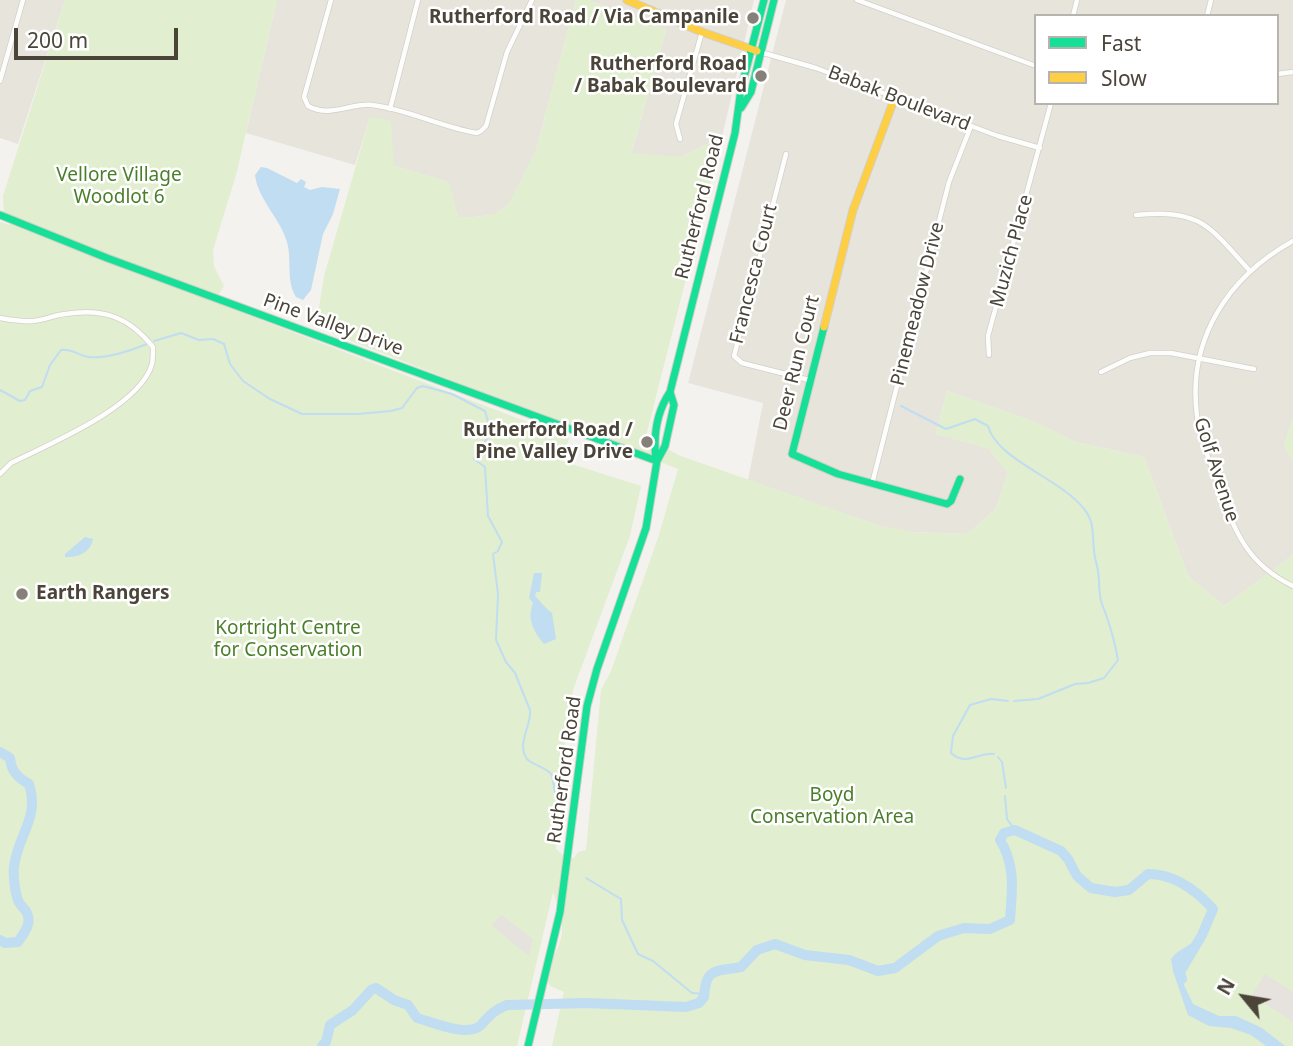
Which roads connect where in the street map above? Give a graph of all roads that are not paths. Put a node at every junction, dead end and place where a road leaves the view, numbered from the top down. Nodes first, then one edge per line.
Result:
1 (23, 0) edge
2 (331, 0) edge
3 (418, 0) edge
4 (532, 0) edge
5 (626, 0) edge
6 (764, 0) edge
7 (774, 0) edge
8 (857, 0) edge
9 (702, 32) junction
10 (756, 51) junction
11 (1034, 65) edge
12 (0, 81) edge
13 (895, 97) junction
14 (1051, 105) edge
15 (390, 109) junction
16 (971, 126) junction
17 (680, 139) dead end
18 (1040, 148) junction
19 (786, 155) dead end
20 (0, 215) edge
21 (1136, 215) dead end
22 (1293, 241) edge
23 (1249, 270) junction
24 (0, 318) edge
25 (989, 355) dead end
26 (1199, 359) junction
27 (1254, 369) dead end
28 (1101, 372) dead end
29 (809, 380) junction
30 (670, 392) junction
31 (657, 461) junction
32 (0, 474) edge
33 (960, 479) dead end
34 (872, 484) junction
35 (1293, 586) edge
36 (528, 1046) edge

1 - 12 street
2 - 15 street
3 - 15 street
4 - 15 street
5 - 9 street
6 - 10 street, Rutherford Road
7 - 10 street, Rutherford Road
8 - 11 street
9 - 10 street
9 - 17 street
10 - 13 street, Babak Boulevard
10 - 30 street, Rutherford Road
13 - 16 street, Babak Boulevard
13 - 29 street, Deer Run Court
14 - 18 street, Muzich Place
16 - 18 street, Babak Boulevard
16 - 34 street, Pinemeadow Drive
18 - 25 street, Muzich Place
19 - 29 street, Francesca Court
20 - 31 street, Pine Valley Drive
21 - 23 street
22 - 23 street, Golf Avenue
23 - 26 street, Golf Avenue
24 - 32 street
26 - 27 street
26 - 28 street
26 - 35 street, Golf Avenue
29 - 34 street, Deer Run Court
30 - 31 street, Rutherford Road
30 - 31 street, Rutherford Road
31 - 36 street, Rutherford Road
33 - 34 street, Deer Run Court

